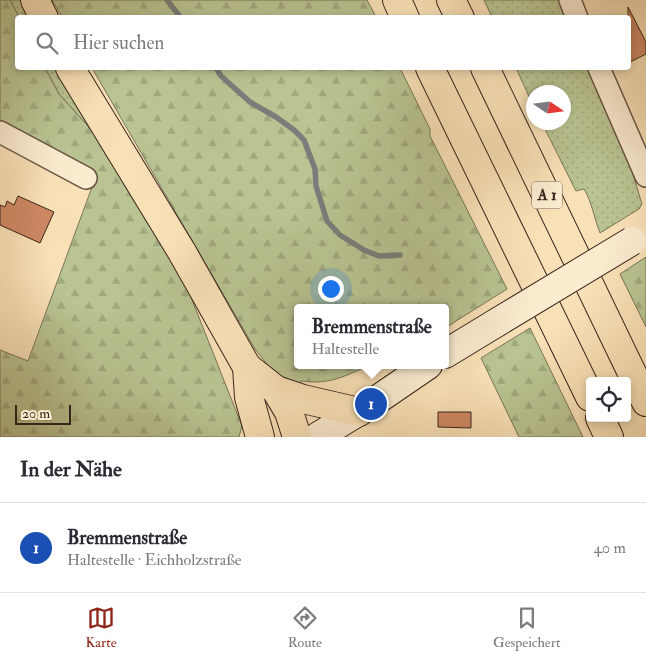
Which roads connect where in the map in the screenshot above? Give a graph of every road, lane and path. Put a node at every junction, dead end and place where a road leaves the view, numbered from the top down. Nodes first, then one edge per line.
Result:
1 (35, 0) edge
2 (397, 0) edge
3 (451, 0) edge
4 (570, 0) edge
5 (42, 15) edge
6 (404, 15) edge
7 (458, 15) edge
8 (577, 15) edge
9 (71, 70) edge
10 (431, 70) edge
11 (485, 70) edge
12 (600, 70) edge
13 (0, 132) edge
14 (646, 176) edge
15 (86, 178) dead end
16 (639, 236) edge
17 (449, 352) edge
18 (247, 367) junction
19 (422, 369) edge
20 (586, 389) edge
21 (276, 390) junction
22 (646, 402) edge
23 (359, 412) junction
24 (602, 422) edge
25 (260, 437) edge
26 (297, 437) edge
27 (317, 437) edge
28 (609, 437) edge

1 - 5 highway
2 - 6 highway
3 - 7 highway
4 - 8 street
9 - 18 highway
10 - 20 highway
11 - 22 highway, A 1
12 - 14 street
13 - 15 street
16 - 17 main road, bridge
18 - 21 highway
18 - 25 highway
19 - 23 main road
21 - 23 highway
21 - 26 highway
23 - 27 main road
24 - 28 highway

